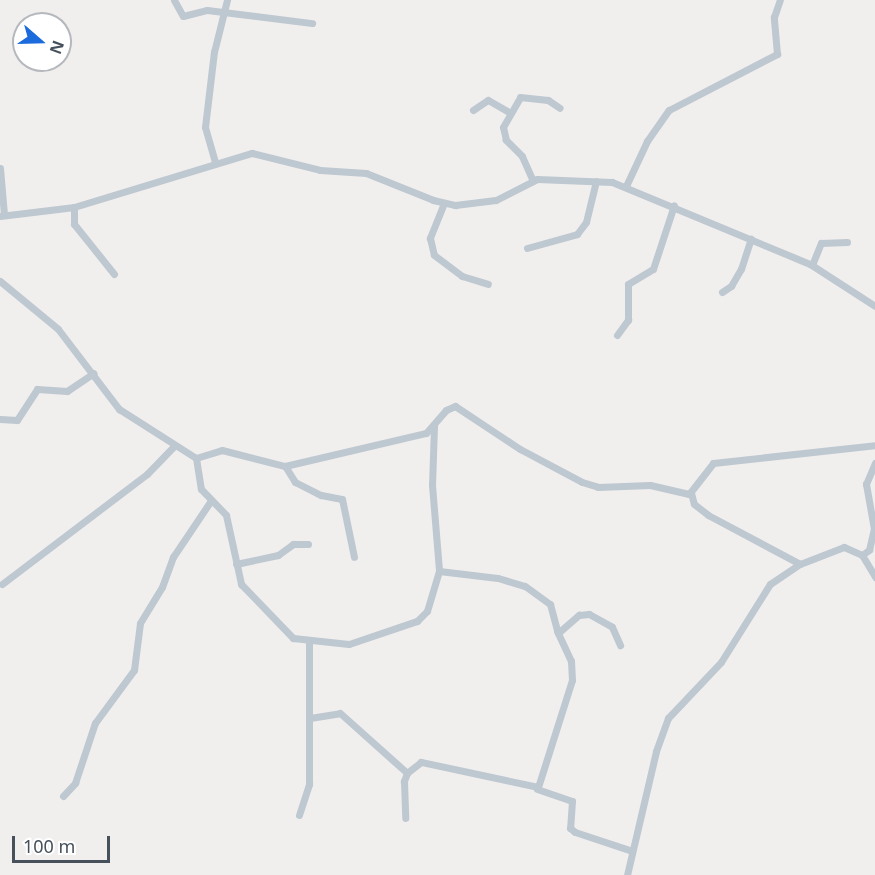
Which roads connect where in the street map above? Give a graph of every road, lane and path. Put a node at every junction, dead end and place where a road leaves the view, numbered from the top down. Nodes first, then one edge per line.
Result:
1 (174, 0) edge
2 (227, 0) edge
3 (780, 0) edge
4 (224, 12) junction
5 (312, 23) dead end
6 (560, 108) dead end
7 (473, 110) dead end
8 (509, 112) junction
9 (215, 162) junction
10 (0, 168) edge
11 (533, 181) junction
12 (596, 182) junction
13 (626, 186) junction
14 (444, 203) junction
15 (674, 205) junction
16 (74, 207) junction
17 (2, 216) edge
18 (751, 239) junction
19 (847, 242) dead end
20 (527, 248) dead end
21 (812, 265) junction
22 (114, 274) dead end
23 (0, 281) edge
24 (488, 284) dead end
25 (722, 292) dead end
26 (875, 306) edge
27 (617, 335) dead end
28 (94, 373) junction
29 (0, 419) edge
30 (434, 426) junction
31 (175, 445) junction
32 (875, 445) edge
33 (196, 458) junction
34 (875, 463) edge
35 (285, 466) junction
36 (690, 493) junction
37 (210, 502) junction
38 (308, 544) dead end
39 (862, 555) junction
40 (354, 557) dead end
41 (236, 564) junction
42 (800, 564) junction
43 (439, 571) junction
44 (875, 577) edge
45 (2, 584) dead end
46 (558, 633) junction
47 (309, 643) junction
48 (620, 645) dead end
49 (310, 718) junction
50 (407, 773) junction
51 (537, 789) junction
52 (63, 796) dead end
53 (299, 816) dead end
54 (405, 818) dead end
55 (632, 851) junction
56 (627, 875) edge

1 - 4 street
2 - 4 street
3 - 13 street
4 - 5 street
4 - 9 street
6 - 8 street
7 - 8 street
8 - 11 street
9 - 14 street
9 - 16 street
10 - 17 street
11 - 12 street
11 - 14 street
12 - 13 street
12 - 20 street
13 - 15 street
14 - 24 street
15 - 18 street
15 - 27 street
16 - 17 street
16 - 22 street
18 - 21 street
18 - 25 street
19 - 21 street
21 - 26 street
23 - 28 street
28 - 29 street
28 - 31 street
30 - 35 street
30 - 36 street
30 - 43 street
31 - 33 street
31 - 45 street
32 - 36 street
33 - 35 street
33 - 37 street
34 - 39 street
35 - 40 street
36 - 42 street
37 - 41 street
37 - 52 street
38 - 41 street
39 - 42 street
39 - 44 street
41 - 47 street
42 - 55 street
43 - 46 street
43 - 47 street
46 - 48 street
46 - 51 street
47 - 49 street
49 - 50 street
49 - 53 street
50 - 51 street
50 - 54 street
51 - 55 street
55 - 56 street

